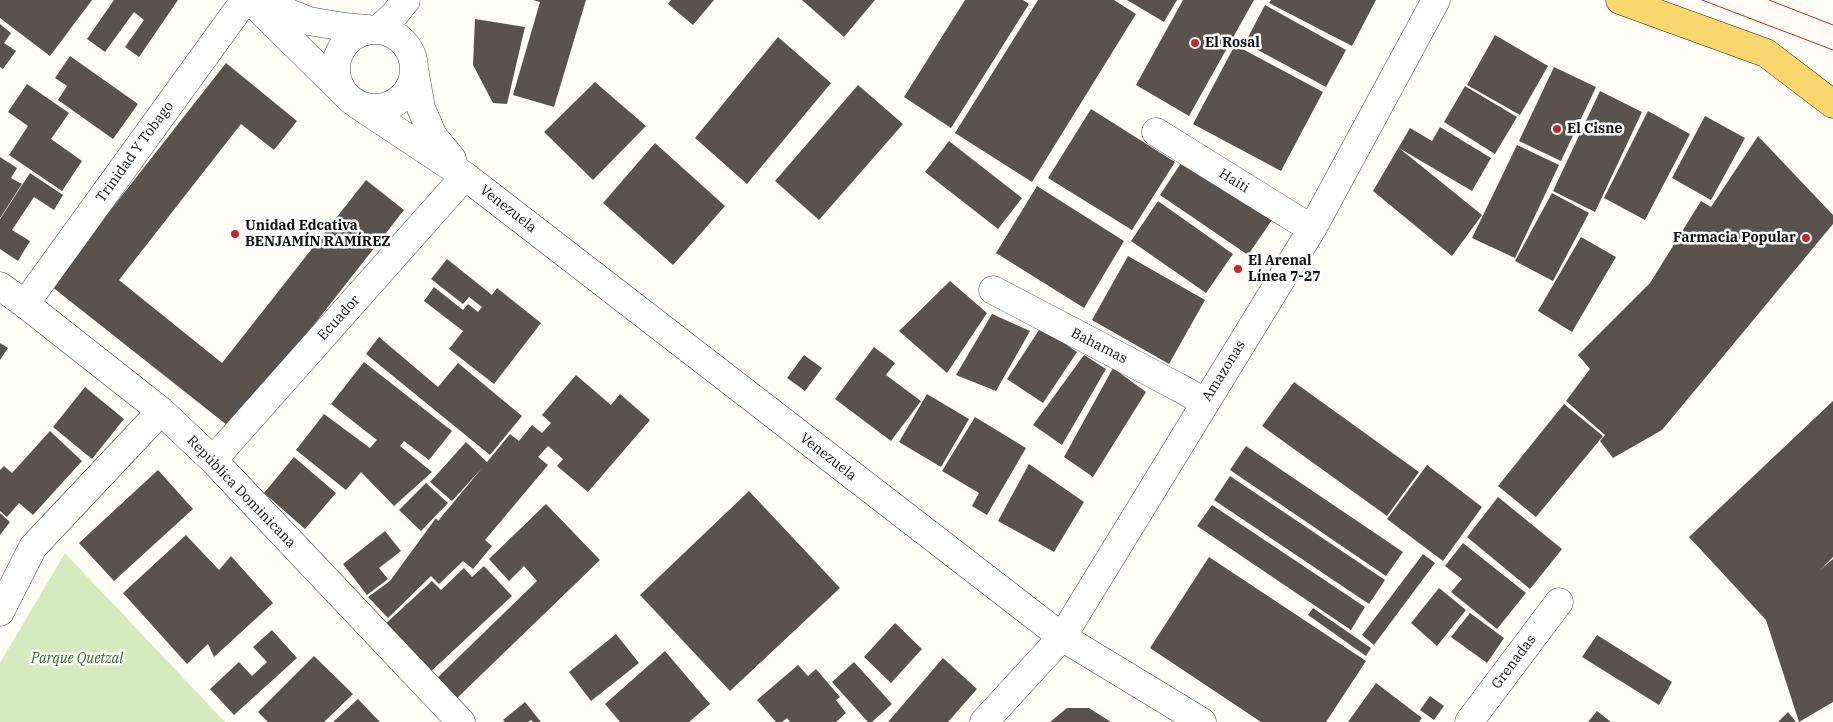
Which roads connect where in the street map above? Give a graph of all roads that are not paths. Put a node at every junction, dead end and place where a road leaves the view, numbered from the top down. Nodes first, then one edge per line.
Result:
1 (245, 0) edge
2 (251, 0) edge
3 (256, 0) edge
4 (406, 0) edge
5 (414, 0) edge
6 (1436, 0) edge
7 (1620, 0) edge
8 (378, 30) junction
9 (414, 68) junction
10 (350, 98) junction
11 (1833, 104) edge
12 (1156, 132) dead end
13 (465, 176) junction
14 (1312, 229) junction
15 (0, 286) edge
16 (992, 290) dead end
17 (25, 304) junction
18 (1205, 402) junction
19 (160, 411) junction
20 (213, 460) junction
21 (1560, 602) dead end
22 (0, 612) edge
23 (1062, 636) junction
24 (461, 722) edge
25 (984, 722) edge
26 (1202, 722) edge
27 (1469, 722) edge

1 - 17 street, Trinidad Y Tobago
2 - 10 street, Venezuela
3 - 8 street
4 - 8 street
5 - 9 street
6 - 14 street, Amazonas
7 - 11 main road
8 - 9 street
8 - 10 street
9 - 10 street
9 - 13 street, Venezuela
10 - 13 street, Venezuela
12 - 14 street, Haiti
13 - 20 street, Ecuador
13 - 23 street, Venezuela
14 - 18 street, Amazonas
15 - 17 street, República Dominicana
16 - 18 street, Bahamas
17 - 19 street, República Dominicana
18 - 23 street, Amazonas
19 - 20 street, República Dominicana
19 - 22 street
20 - 24 street, República Dominicana
21 - 27 street, Grenadas
23 - 25 street, Amazonas
23 - 26 street, Venezuela

